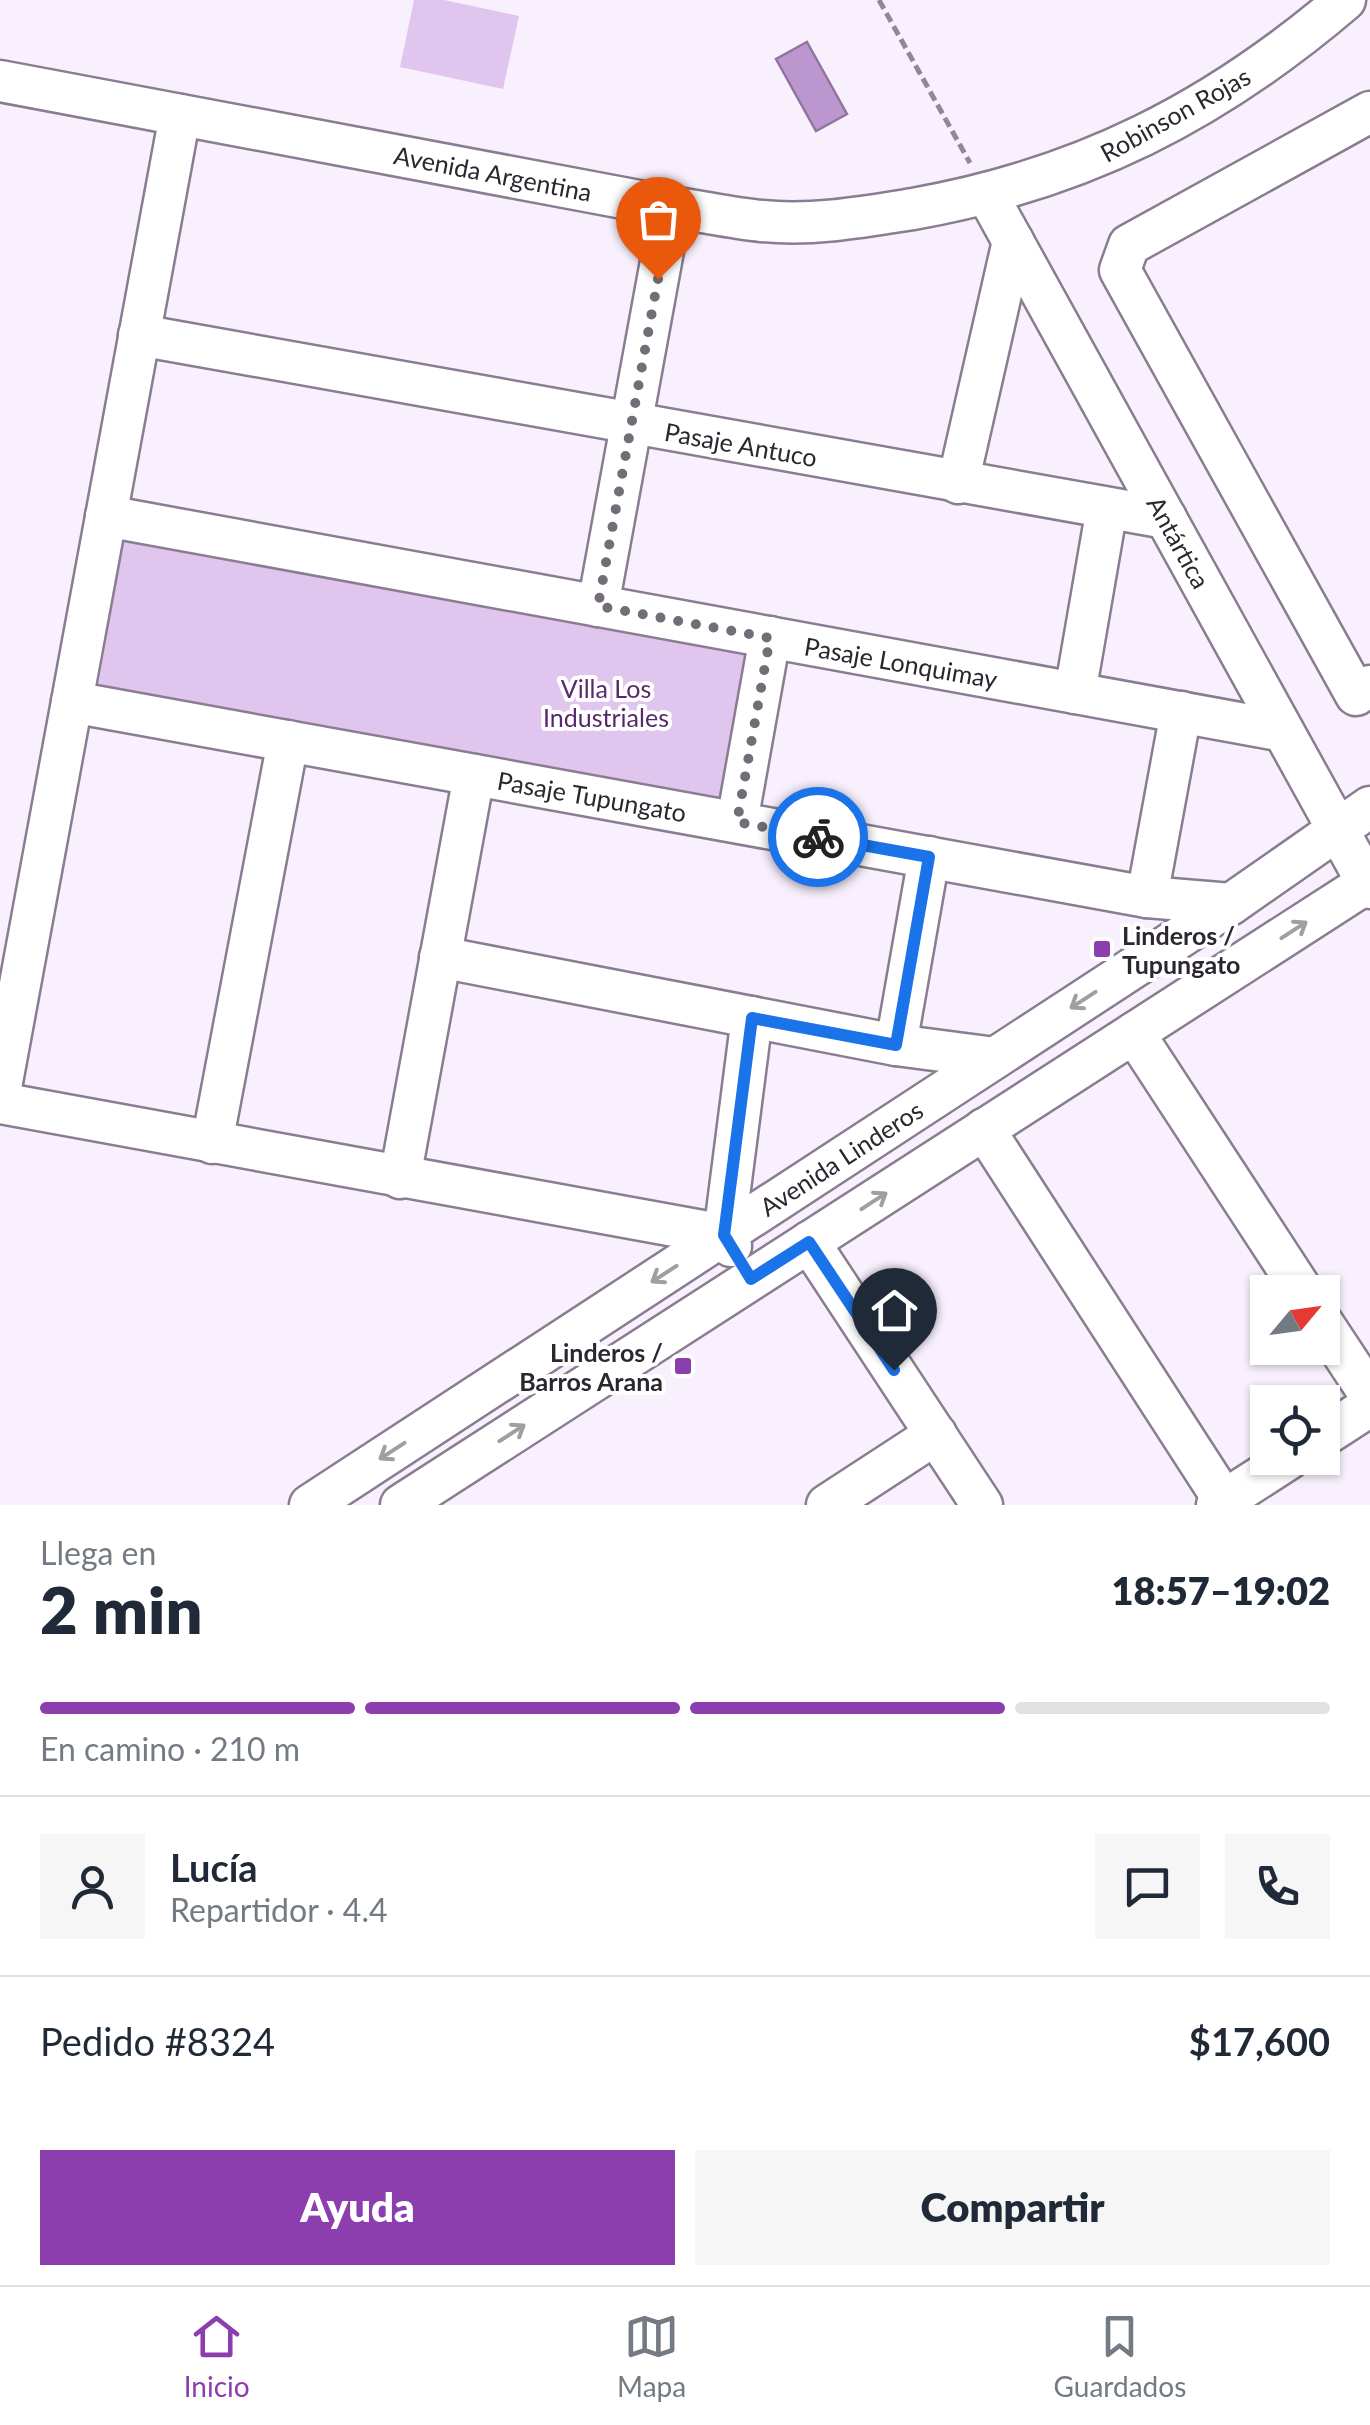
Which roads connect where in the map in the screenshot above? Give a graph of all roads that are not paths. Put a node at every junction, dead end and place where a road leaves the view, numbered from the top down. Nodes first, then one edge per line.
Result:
1 (1344, 0) edge
2 (0, 81) edge
3 (1370, 112) edge
4 (180, 114) junction
5 (988, 196) junction
6 (672, 207) junction
7 (1013, 241) junction
8 (139, 335) junction
9 (631, 424) junction
10 (958, 483) junction
11 (1107, 508) junction
12 (106, 516) junction
13 (1166, 518) junction
14 (598, 606) junction
15 (770, 638) junction
16 (1370, 686) edge
17 (1075, 694) junction
18 (72, 702) junction
19 (1181, 712) junction
20 (1284, 731) junction
21 (288, 741) junction
22 (474, 775) junction
23 (1354, 817) edge
24 (737, 822) junction
25 (929, 857) junction
26 (1369, 884) edge
27 (1147, 896) junction
28 (1231, 904) junction
29 (440, 957) junction
30 (752, 1018) junction
31 (1134, 1033) junction
32 (896, 1045) junction
33 (994, 1058) junction
34 (0, 1093) edge
35 (0, 1103) edge
36 (984, 1130) junction
37 (212, 1143) junction
38 (400, 1178) junction
39 (724, 1235) junction
40 (809, 1242) junction
41 (1292, 1275) edge
42 (751, 1279) junction
43 (1340, 1349) edge
44 (1370, 1395) edge
45 (1370, 1406) edge
46 (1340, 1425) edge
47 (936, 1434) junction
48 (1265, 1475) edge
49 (453, 1491) edge
50 (1223, 1503) edge
51 (310, 1505) edge
52 (401, 1505) edge
53 (827, 1505) edge
54 (982, 1505) edge

1 - 5 street, Robinson Rojas
2 - 4 street, Avenida Argentina
3 - 16 street
4 - 6 street, Avenida Argentina
4 - 8 street
5 - 6 street, Avenida Argentina
5 - 7 street, Antártica
6 - 9 street
7 - 10 street
7 - 13 street, Antártica
8 - 9 street, Pasaje Antuco
8 - 12 street
9 - 10 street, Pasaje Antuco
9 - 14 street
10 - 11 street, Pasaje Antuco
11 - 13 street, Pasaje Antuco
11 - 17 street
12 - 14 street, Pasaje Lonquimay
12 - 18 street
13 - 20 street, Antártica
14 - 15 street, Pasaje Lonquimay
15 - 17 street, Pasaje Lonquimay
15 - 24 street
17 - 19 street, Pasaje Lonquimay
18 - 21 street, Pasaje Tupungato
18 - 34 street
19 - 20 street, Pasaje Lonquimay
19 - 27 street
20 - 23 street, Antártica
21 - 22 street, Pasaje Tupungato
21 - 37 street
22 - 24 street, Pasaje Tupungato
22 - 29 street
23 - 26 street, Antártica
23 - 28 street, Avenida Linderos
24 - 25 street, Pasaje Tupungato
25 - 27 street, Pasaje Tupungato
25 - 32 street
31 -> 26 street
27 - 28 street, Pasaje Tupungato
28 -> 33 street, Avenida Linderos
29 - 30 street
29 - 38 street
30 - 32 street
30 - 39 street
31 - 36 street
31 - 41 street
32 - 33 street
33 - 39 street, Avenida Linderos
35 - 37 street
40 -> 36 street
36 - 50 street
37 - 38 street
38 - 39 street
39 - 42 street
39 -> 51 street, Avenida Linderos
40 - 42 street
40 - 47 street
49 -> 42 street
43 - 44 street
45 - 46 street
47 - 53 street
47 - 54 street
48 - 50 street
49 - 52 street

